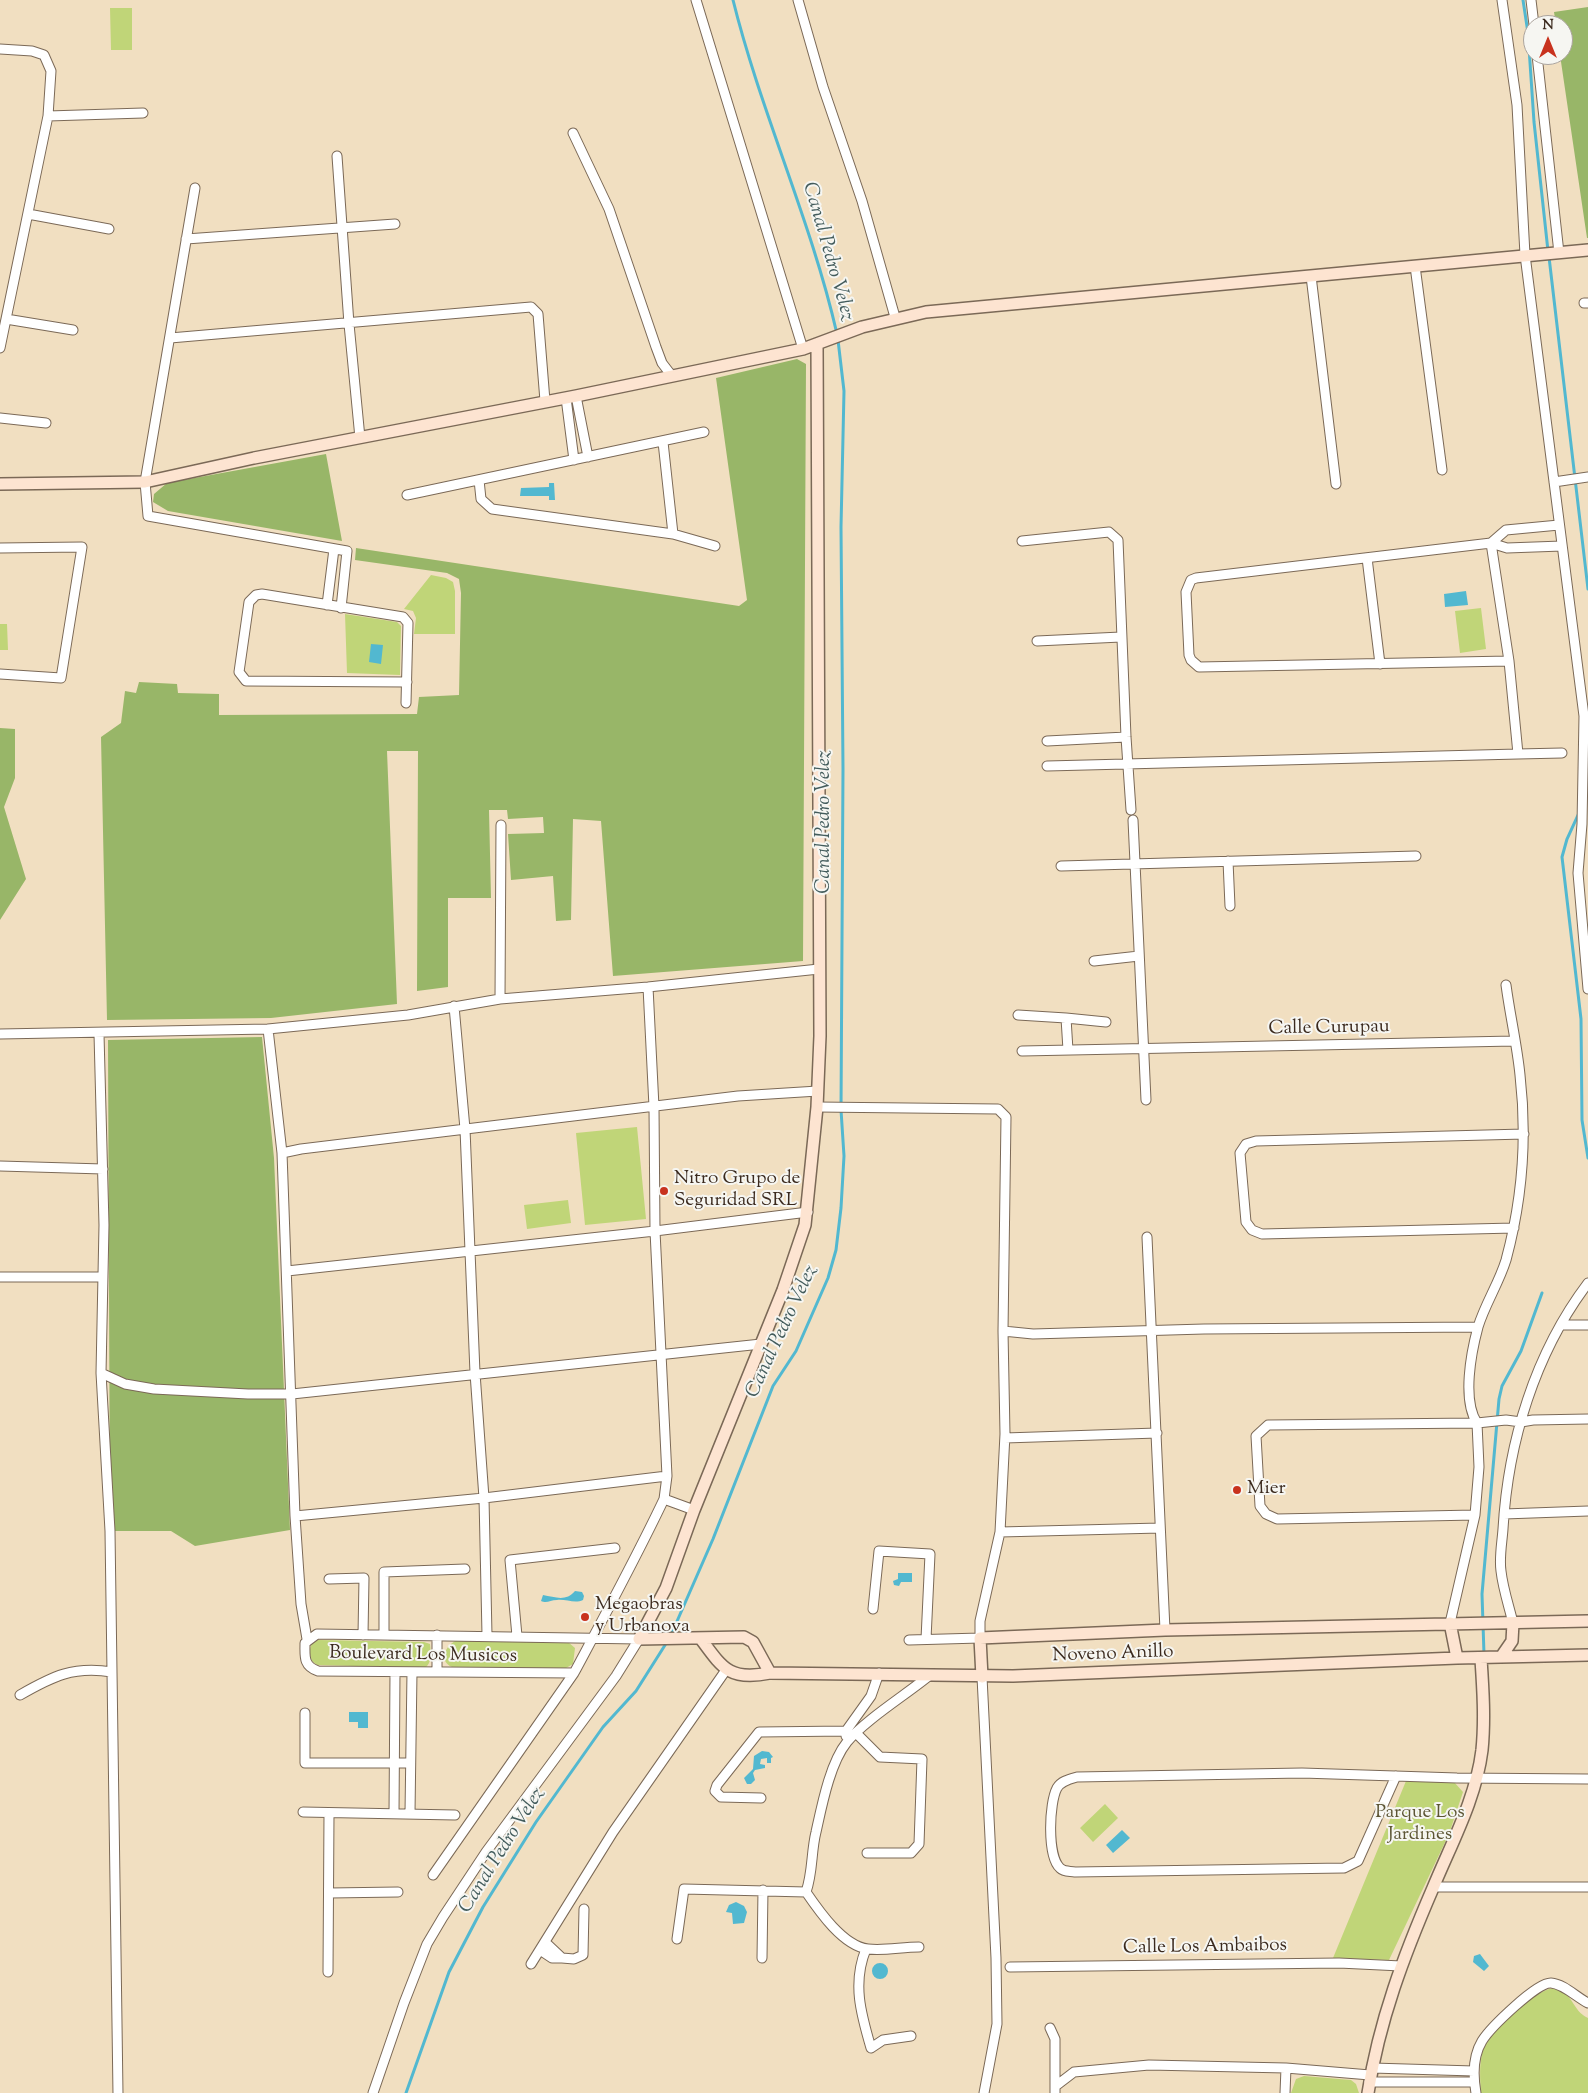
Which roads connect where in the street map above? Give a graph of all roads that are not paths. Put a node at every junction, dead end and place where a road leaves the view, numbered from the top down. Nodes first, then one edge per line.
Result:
1 (696, 0) edge
2 (798, 0) edge
3 (1502, 0) edge
4 (1531, 0) edge
5 (1533, 15) edge
6 (0, 50) edge
7 (1538, 65) edge
8 (143, 112) dead end
9 (48, 116) junction
10 (573, 132) dead end
11 (337, 156) dead end
12 (195, 188) dead end
13 (28, 214) junction
14 (395, 224) dead end
15 (342, 228) junction
16 (109, 229) dead end
17 (186, 239) junction
18 (1588, 250) edge
19 (1555, 253) junction
20 (1525, 255) junction
21 (1415, 266) junction
22 (1311, 276) junction
23 (895, 317) junction
24 (6, 320) junction
25 (349, 324) junction
26 (73, 330) dead end
27 (170, 338) junction
28 (817, 344) junction
29 (0, 348) edge
30 (803, 349) junction
31 (672, 376) junction
32 (571, 397) junction
33 (545, 401) junction
34 (0, 418) edge
35 (46, 423) dead end
36 (704, 432) dead end
37 (360, 438) junction
38 (663, 442) junction
39 (588, 457) junction
40 (574, 460) junction
41 (1442, 470) dead end
42 (1584, 478) edge
43 (479, 480) junction
44 (145, 482) junction
45 (1554, 482) junction
46 (0, 484) edge
47 (1336, 484) dead end
48 (407, 495) dead end
49 (1559, 525) junction
50 (673, 534) junction
51 (1022, 541) dead end
52 (1491, 543) junction
53 (715, 546) dead end
54 (1562, 546) junction
55 (0, 548) edge
56 (334, 549) junction
57 (1367, 558) junction
58 (327, 605) junction
59 (341, 608) junction
60 (1121, 638) junction
61 (1037, 641) dead end
62 (1509, 661) junction
63 (1380, 664) junction
64 (0, 674) edge
65 (407, 682) junction
66 (406, 702) dead end
67 (1126, 737) junction
68 (1047, 741) dead end
69 (1562, 753) dead end
70 (1518, 754) junction
71 (1129, 763) junction
72 (1047, 766) dead end
73 (501, 825) dead end
74 (1416, 856) dead end
75 (1228, 861) junction
76 (1134, 864) junction
77 (1061, 866) dead end
78 (1230, 906) dead end
79 (1139, 956) junction
80 (1094, 961) dead end
81 (819, 968) junction
82 (1506, 985) dead end
83 (648, 987) junction
84 (1588, 989) edge
85 (500, 999) junction
86 (454, 1006) junction
87 (1018, 1014) dead end
88 (1066, 1018) junction
89 (1106, 1022) dead end
90 (268, 1029) junction
91 (0, 1034) edge
92 (99, 1034) junction
93 (1514, 1041) junction
94 (1068, 1050) junction
95 (1144, 1050) junction
96 (1022, 1051) dead end
97 (818, 1091) junction
98 (1146, 1100) dead end
99 (654, 1107) junction
100 (823, 1107) junction
101 (465, 1129) junction
102 (1524, 1134) junction
103 (282, 1154) junction
104 (0, 1166) edge
105 (103, 1170) junction
106 (808, 1212) junction
107 (1514, 1228) junction
108 (655, 1231) junction
109 (1147, 1237) dead end
110 (471, 1251) junction
111 (287, 1271) junction
112 (0, 1277) edge
113 (103, 1277) junction
114 (1588, 1284) edge
115 (1562, 1325) junction
116 (1588, 1325) edge
117 (1478, 1326) junction
118 (1003, 1330) junction
119 (1150, 1330) junction
120 (761, 1344) junction
121 (660, 1354) junction
122 (101, 1373) junction
123 (475, 1373) junction
124 (292, 1394) junction
125 (1588, 1419) edge
126 (1521, 1422) junction
127 (1478, 1423) junction
128 (1157, 1433) junction
129 (1005, 1438) junction
130 (667, 1476) junction
131 (484, 1498) junction
132 (664, 1499) junction
133 (694, 1510) junction
134 (1588, 1511) edge
135 (1504, 1514) junction
136 (1475, 1515) junction
137 (295, 1516) junction
138 (1160, 1528) junction
139 (1000, 1532) junction
140 (615, 1548) dead end
141 (465, 1569) dead end
142 (329, 1579) dead end
143 (874, 1609) dead end
144 (1588, 1621) edge
145 (1450, 1623) junction
146 (1513, 1623) junction
147 (1165, 1630) junction
148 (363, 1634) junction
149 (384, 1634) junction
150 (437, 1635) junction
151 (487, 1635) junction
152 (517, 1636) junction
153 (980, 1638) junction
154 (307, 1639) junction
155 (592, 1639) junction
156 (638, 1639) junction
157 (700, 1639) junction
158 (926, 1639) junction
159 (909, 1640) dead end
160 (1588, 1655) edge
161 (1501, 1657) junction
162 (1457, 1658) junction
163 (1481, 1659) junction
164 (726, 1670) junction
165 (112, 1672) junction
166 (395, 1672) junction
167 (412, 1672) junction
168 (437, 1672) junction
169 (574, 1673) junction
170 (770, 1673) junction
171 (879, 1673) junction
172 (930, 1675) junction
173 (982, 1677) junction
174 (20, 1695) dead end
175 (305, 1713) dead end
176 (851, 1732) junction
177 (394, 1764) junction
178 (410, 1764) junction
179 (1396, 1776) junction
180 (1476, 1778) junction
181 (1588, 1779) edge
182 (761, 1798) dead end
183 (303, 1812) dead end
184 (329, 1814) junction
185 (394, 1814) junction
186 (410, 1814) junction
187 (455, 1815) dead end
188 (867, 1853) dead end
189 (434, 1875) dead end
190 (1433, 1887) junction
191 (1588, 1887) edge
192 (763, 1890) junction
193 (398, 1892) dead end
194 (806, 1892) junction
195 (330, 1893) junction
196 (584, 1909) dead end
197 (677, 1939) dead end
198 (545, 1942) junction
199 (919, 1947) dead end
200 (866, 1949) junction
201 (540, 1950) junction
202 (562, 1958) junction
203 (762, 1958) dead end
204 (531, 1964) dead end
205 (1401, 1966) junction
206 (1010, 1967) dead end
207 (328, 1972) dead end
208 (1588, 2003) edge
209 (1050, 2028) dead end
210 (911, 2036) dead end
211 (1286, 2068) junction
212 (1474, 2071) junction
213 (1370, 2079) edge
214 (1474, 2082) junction
215 (1056, 2089) edge
216 (118, 2093) edge
217 (373, 2093) edge
218 (984, 2093) edge
219 (1285, 2093) edge
220 (1476, 2093) edge

1 - 30 street
2 - 23 street
3 - 20 street
4 - 5 street
6 - 9 street
7 - 19 street
8 - 9 street
9 - 13 street
10 - 31 street
11 - 15 street
12 - 17 street
13 - 16 street
13 - 24 street
14 - 15 street
15 - 17 street
15 - 25 street
17 - 27 street
18 - 19 street
19 - 20 street
20 - 21 street
20 - 45 street
21 - 22 street
21 - 41 street
22 - 23 street
22 - 47 street
23 - 28 street
24 - 26 street
24 - 29 street
25 - 27 street
25 - 33 street
25 - 37 street
27 - 44 street
28 - 30 street
28 - 81 street
30 - 31 street
31 - 32 street
32 - 33 street
32 - 39 street
32 - 40 street
33 - 37 street
34 - 35 street
36 - 38 street
37 - 44 street
38 - 39 street
38 - 50 street
39 - 40 street
40 - 43 street
42 - 45 street
43 - 48 street
43 - 50 street
44 - 46 street
44 - 56 street
45 - 49 street
49 - 52 street
49 - 54 street
50 - 53 street
51 - 60 street
52 - 54 street
52 - 57 street
52 - 62 street
54 - 84 street
55 - 64 street
56 - 58 street
56 - 59 street
57 - 63 street
57 - 63 street
58 - 59 street
58 - 65 street
59 - 65 street
60 - 61 street
60 - 67 street
62 - 63 street
62 - 70 street
65 - 66 street
67 - 68 street
67 - 71 street
69 - 70 street
70 - 71 street
71 - 72 street
71 - 76 street
73 - 85 street
74 - 75 street
75 - 76 street
75 - 78 street
76 - 77 street
76 - 79 street
79 - 80 street
79 - 95 street
81 - 83 street
81 - 97 street
82 - 93 street
83 - 85 street
83 - 99 street
85 - 86 street
86 - 90 street
86 - 101 street
87 - 88 street
88 - 89 street
88 - 94 street
90 - 92 street
90 - 103 street
91 - 92 street
92 - 105 street
93 - 95 street, Calle Curupau
93 - 102 street
94 - 95 street, Calle Curupau
94 - 96 street, Calle Curupau
95 - 98 street
97 - 99 street
97 - 100 street
99 - 101 street
99 - 108 street
100 - 106 street
100 - 118 street
101 - 103 street
101 - 110 street
102 - 107 street
102 - 107 street
103 - 111 street
104 - 105 street
105 - 113 street
106 - 108 street
106 - 120 street
107 - 117 street
108 - 110 street
108 - 121 street
109 - 119 street
110 - 111 street
110 - 123 street
111 - 124 street
112 - 113 street
113 - 122 street
114 - 115 street
115 - 116 street
115 - 126 street
117 - 119 street
117 - 127 street
118 - 119 street
118 - 129 street
119 - 128 street
120 - 121 street
120 - 133 street
121 - 123 street
121 - 130 street
122 - 124 street
122 - 165 street
123 - 124 street
123 - 131 street
124 - 137 street
125 - 126 street
126 - 127 street
126 - 135 street
127 - 136 street
127 - 136 street
128 - 129 street
128 - 138 street
129 - 139 street
130 - 131 street
130 - 132 street
131 - 137 street
131 - 151 street
132 - 133 street
132 - 155 street
133 - 156 street
134 - 135 street
135 - 146 street
136 - 145 street
137 - 154 street
138 - 139 street
138 - 147 street
139 - 153 street
140 - 152 street
141 - 149 street
142 - 148 street
143 - 158 street
144 - 146 street, Noveno Anillo
145 - 146 street, Noveno Anillo
145 - 147 street, Noveno Anillo
145 - 162 street
146 - 161 street
147 - 153 street, Noveno Anillo
148 - 149 street, Boulevard Los Musicos
148 - 154 street, Boulevard Los Musicos
149 - 150 street, Boulevard Los Musicos
150 - 151 street, Boulevard Los Musicos
150 - 168 street
151 - 152 street, Boulevard Los Musicos
152 - 155 street, Boulevard Los Musicos
153 - 158 street
153 - 173 street
154 - 166 street, Boulevard Los Musicos
155 - 156 street, Boulevard Los Musicos
155 - 169 street
156 - 157 street
156 - 217 street
157 - 164 street
157 - 170 street
158 - 159 street
160 - 161 street
161 - 163 street, Noveno Anillo
162 - 163 street, Noveno Anillo
162 - 173 street, Noveno Anillo
163 - 180 street
164 - 170 street, Noveno Anillo
164 - 198 street
165 - 174 street
165 - 216 street
166 - 167 street, Boulevard Los Musicos
166 - 177 street
167 - 168 street, Boulevard Los Musicos
167 - 178 street
168 - 169 street, Boulevard Los Musicos
169 - 189 street
170 - 171 street, Noveno Anillo
171 - 172 street, Noveno Anillo
171 - 176 street
172 - 173 street, Noveno Anillo
172 - 176 street
173 - 218 street
175 - 177 street
176 - 182 street
176 - 188 street
176 - 194 street
177 - 178 street
177 - 185 street
178 - 186 street
179 - 179 street
179 - 180 street
180 - 181 street
180 - 190 street
183 - 184 street
184 - 185 street
184 - 195 street
185 - 186 street
186 - 187 street
190 - 191 street
190 - 205 street
192 - 194 street
192 - 197 street
192 - 203 street
193 - 195 street
194 - 200 street
195 - 207 street
196 - 202 street
198 - 201 street
198 - 202 street
199 - 200 street
200 - 210 street
201 - 202 street
201 - 204 street
205 - 206 street, Calle Los Ambaibos
205 - 213 street
208 - 212 street
209 - 215 street
211 - 213 street
211 - 215 street
211 - 219 street
212 - 213 street
212 - 214 street
213 - 214 street
214 - 220 street

